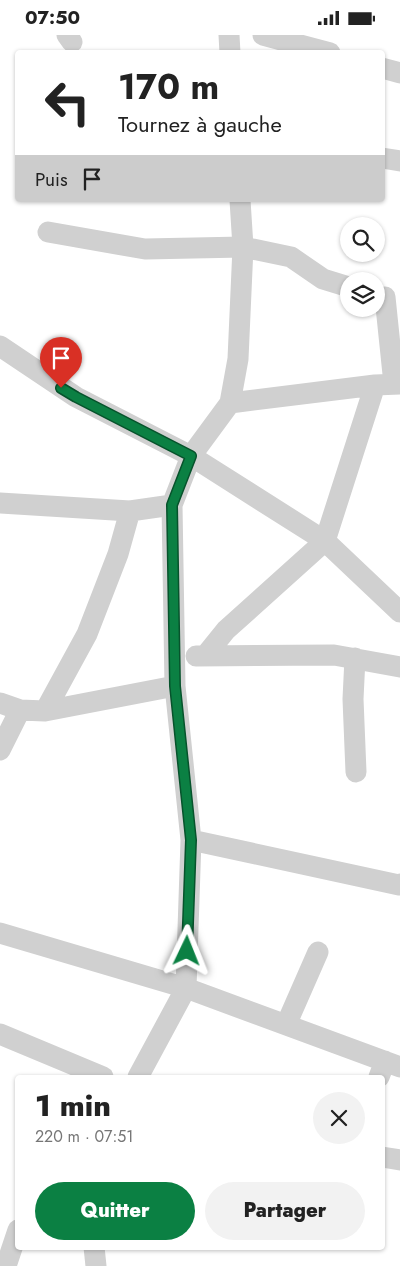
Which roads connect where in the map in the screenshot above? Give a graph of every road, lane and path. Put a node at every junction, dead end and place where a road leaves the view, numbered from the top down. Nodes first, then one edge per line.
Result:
1 (229, 35) edge
2 (263, 35) edge
3 (230, 50) edge
4 (320, 50) edge
5 (385, 69) edge
6 (400, 73) edge
7 (385, 158) edge
8 (400, 161) edge
9 (240, 202) edge
10 (48, 232) dead end
11 (243, 247) junction
12 (340, 284) edge
13 (387, 296) edge
14 (1, 352) edge
15 (390, 384) edge
16 (230, 403) junction
17 (191, 456) junction
18 (0, 503) edge
19 (172, 505) junction
20 (130, 511) junction
21 (325, 541) junction
22 (400, 612) edge
23 (174, 655) junction
24 (205, 656) junction
25 (355, 658) junction
26 (400, 667) edge
27 (175, 686) junction
28 (0, 703) edge
29 (20, 710) junction
30 (45, 711) junction
31 (0, 750) edge
32 (356, 772) dead end
33 (191, 840) junction
34 (400, 884) edge
35 (0, 933) edge
36 (318, 952) dead end
37 (186, 988) junction
38 (286, 1025) junction
39 (0, 1035) edge
40 (388, 1068) edge
41 (98, 1075) edge
42 (139, 1075) edge
43 (385, 1158) edge
44 (400, 1160) edge
45 (15, 1239) edge
46 (94, 1250) edge
47 (6, 1266) edge
48 (96, 1266) edge

1 - 3 street
2 - 4 street
5 - 6 street
7 - 8 street
9 - 11 street
10 - 11 street
11 - 12 street
11 - 16 street
13 - 15 street
14 - 17 street
15 - 16 street
15 - 21 street
16 - 17 street
17 - 19 street
17 - 21 street
18 - 20 street
19 - 20 street
19 - 23 street
20 - 30 street
21 - 22 street
21 - 24 street
23 - 24 street
23 - 27 street
24 - 25 street
25 - 26 street
25 - 32 street
27 - 30 street
27 - 33 street
28 - 29 street
29 - 30 street
29 - 31 street
33 - 34 street
33 - 37 street
35 - 37 street
36 - 38 street
37 - 38 street
37 - 42 street
38 - 40 street
39 - 41 street
43 - 44 street
45 - 47 street
46 - 48 street

